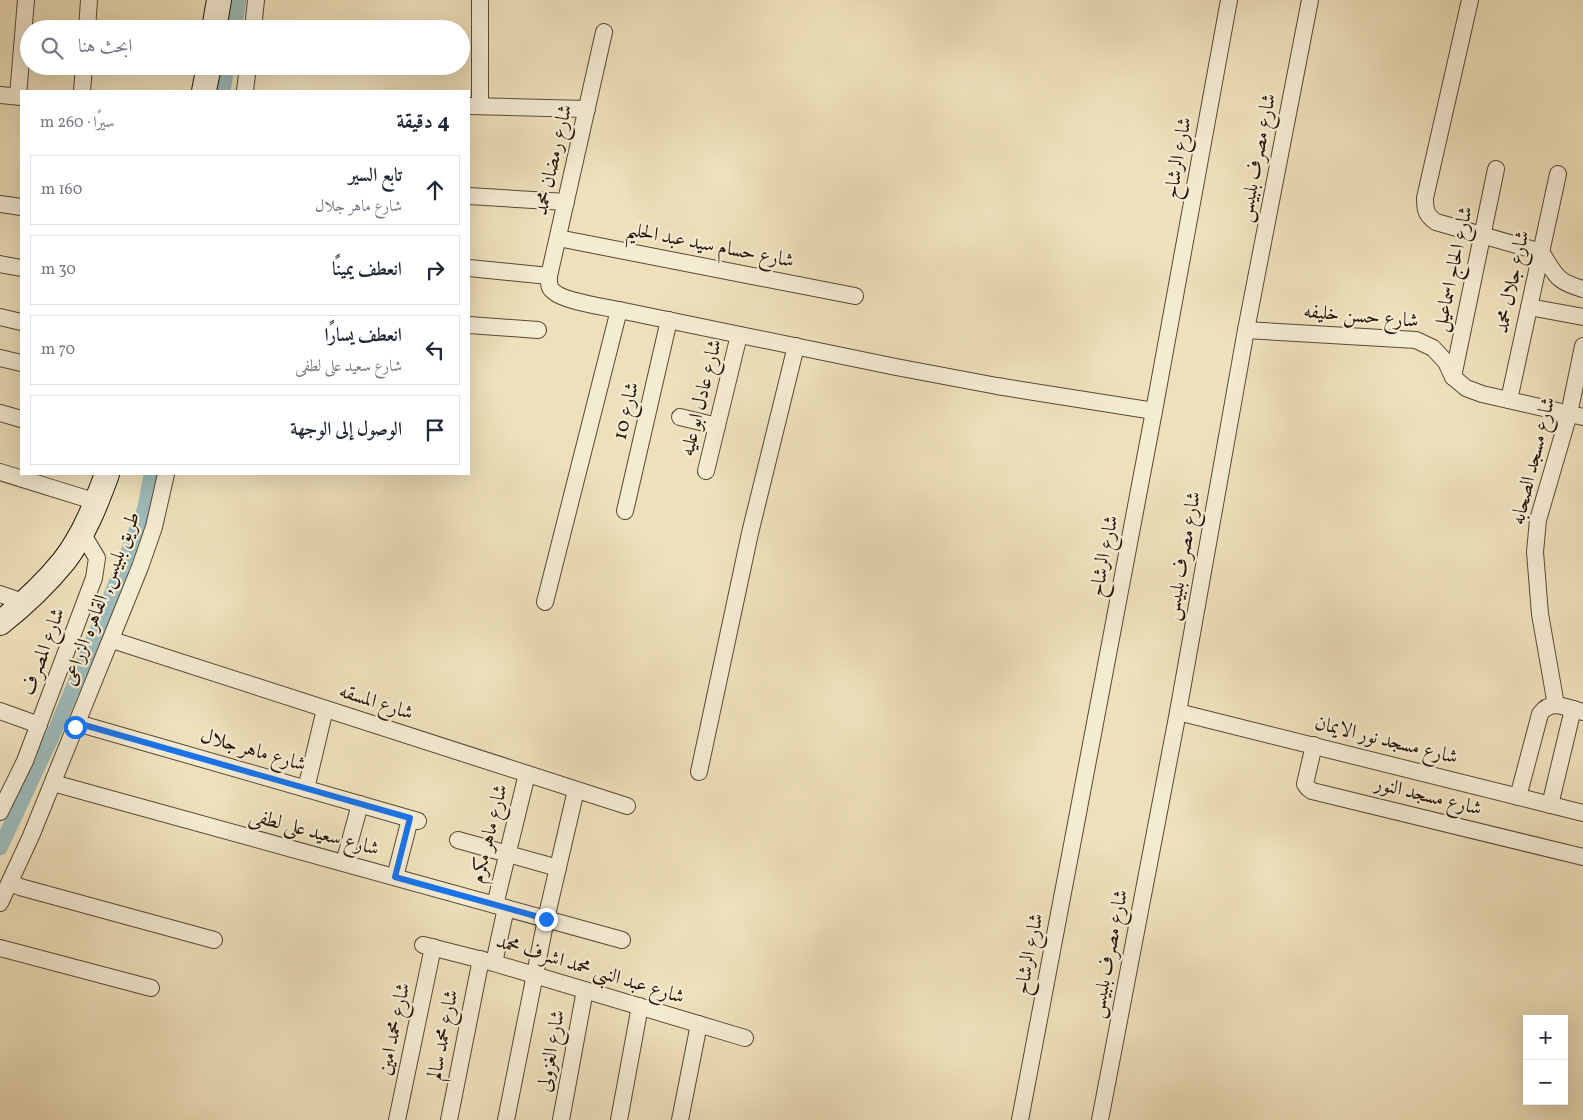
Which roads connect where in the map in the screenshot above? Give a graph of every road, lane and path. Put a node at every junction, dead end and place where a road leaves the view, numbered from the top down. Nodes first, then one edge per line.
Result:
1 (26, 0) edge
2 (89, 0) edge
3 (219, 0) edge
4 (256, 0) edge
5 (480, 0) edge
6 (1229, 0) edge
7 (1310, 0) edge
8 (1470, 0) edge
9 (25, 20) edge
10 (88, 20) edge
11 (216, 20) edge
12 (253, 20) edge
13 (604, 32) dead end
14 (21, 75) edge
15 (83, 75) edge
16 (207, 75) edge
17 (247, 75) edge
18 (82, 90) edge
19 (204, 90) edge
20 (245, 90) edge
21 (0, 95) edge
22 (19, 96) edge
23 (474, 106) edge
24 (587, 109) junction
25 (1496, 169) dead end
26 (1558, 174) dead end
27 (470, 196) edge
28 (566, 202) junction
29 (0, 204) edge
30 (20, 207) edge
31 (1483, 235) junction
32 (558, 238) junction
33 (1541, 252) junction
34 (0, 264) edge
35 (20, 268) edge
36 (470, 268) edge
37 (549, 276) junction
38 (1583, 289) edge
39 (855, 296) dead end
40 (1529, 306) junction
41 (619, 310) junction
42 (0, 317) edge
43 (1583, 317) edge
44 (669, 320) junction
45 (20, 322) edge
46 (470, 325) edge
47 (538, 330) dead end
48 (1246, 330) junction
49 (739, 334) junction
50 (796, 346) junction
51 (1583, 346) edge
52 (0, 358) edge
53 (20, 363) edge
54 (1580, 373) edge
55 (1454, 377) junction
56 (1509, 400) junction
57 (1154, 411) junction
58 (0, 413) edge
59 (1576, 416) edge
60 (680, 417) dead end
61 (20, 419) edge
62 (717, 426) junction
63 (706, 471) dead end
64 (107, 475) edge
65 (166, 475) edge
66 (2, 478) edge
67 (96, 502) junction
68 (625, 511) dead end
69 (82, 533) junction
70 (0, 594) edge
71 (23, 602) junction
72 (545, 602) dead end
73 (0, 623) edge
74 (112, 640) junction
75 (1556, 705) junction
76 (325, 709) junction
77 (0, 711) edge
78 (1578, 711) edge
79 (1178, 712) junction
80 (77, 723) junction
81 (39, 725) junction
82 (1314, 745) junction
83 (699, 772) dead end
84 (527, 774) junction
85 (53, 783) junction
86 (306, 789) junction
87 (576, 790) junction
88 (1518, 796) junction
89 (360, 804) junction
90 (1550, 805) junction
91 (627, 806) dead end
92 (0, 812) edge
93 (1583, 813) edge
94 (458, 840) dead end
95 (507, 854) junction
96 (1583, 857) edge
97 (344, 863) junction
98 (558, 868) junction
99 (395, 877) junction
100 (10, 882) junction
101 (0, 903) edge
102 (501, 907) junction
103 (546, 919) junction
104 (214, 940) dead end
105 (622, 940) dead end
106 (428, 946) joint
107 (0, 948) edge
108 (487, 961) junction
109 (534, 975) junction
110 (151, 988) dead end
111 (585, 990) junction
112 (640, 1006) junction
113 (699, 1024) junction
114 (745, 1038) dead end
115 (397, 1120) edge
116 (448, 1120) edge
117 (506, 1120) edge
118 (561, 1120) edge
119 (619, 1120) edge
120 (680, 1120) edge
121 (1020, 1120) edge
122 (1100, 1120) edge

1 - 9 street
2 - 10 street
3 - 11 street
4 - 12 street
5 - 23 street
6 - 57 street, شارع الرشاح
7 - 48 street, شارع مصرف بلبيس
8 - 31 street
13 - 24 street, شارع رمضان محمد
14 - 22 street
15 - 18 street
16 - 19 street
17 - 20 street
21 - 22 street
23 - 24 street
24 - 28 street, شارع رمضان محمد
25 - 31 street, شارع الحاج اسماعيل
26 - 33 street, شارع جلال محمد
27 - 28 street
28 - 32 street, شارع رمضان محمد
29 - 30 street
31 - 33 street
31 - 55 street, شارع الحاج اسماعيل
32 - 37 street, شارع رمضان محمد
32 - 39 street, شارع حسام سيد عبد الحليم
33 - 38 street
33 - 40 street, شارع جلال محمد
34 - 35 street
36 - 37 street
37 - 41 street
40 - 43 street
40 - 56 street, شارع جلال محمد
41 - 44 street
41 - 72 street
42 - 45 street
44 - 49 street
44 - 68 street, شارع 10
46 - 47 street
48 - 55 street, شارع حسن خليفه
48 - 79 street, شارع مصرف بلبيس
49 - 50 street
49 - 62 street, شارع عادل ابو عليه
50 - 57 street
50 - 83 street
51 - 54 street, شارع مسجد الصحابه
52 - 53 street
54 - 59 street, شارع مسجد الصحابه
55 - 56 street, شارع حسن خليفه
56 - 59 street, شارع حسن خليفه
57 - 121 street, شارع الرشاح
58 - 61 street
59 - 75 street, شارع مسجد الصحابه
60 - 62 street
62 - 63 street, شارع عادل ابو عليه
64 - 67 street
65 - 74 street, طريق بلبيس, القاهره الزراعى
66 - 67 street
67 - 69 street
69 - 71 street
69 - 81 street, شارع المصرف
70 - 71 street
71 - 73 street
74 - 76 street, شارع المسقه
74 - 80 street, طريق بلبيس, القاهره الزراعى
75 - 78 street
75 - 88 street
76 - 84 street, شارع المسقه
76 - 86 street
77 - 81 street
78 - 90 street
79 - 82 street, شارع مسجد نور الايمان
79 - 122 street, شارع مصرف بلبيس
80 - 85 street, طريق بلبيس, القاهره الزراعى
80 - 86 street, شارع ماهر جلال
81 - 92 street, شارع المصرف
82 - 88 street, شارع مسجد نور الايمان
82 - 96 street, شارع مسجد النور
84 - 87 street, شارع المسقه
84 - 95 street, شارع ماهر مكرم
85 - 97 street, شارع سعيد على لطفى
85 - 100 street, طريق بلبيس, القاهره الزراعى
86 - 89 street, شارع ماهر جلال
87 - 91 street, شارع المسقه
87 - 98 street
88 - 90 street, شارع مسجد نور الايمان
89 - 97 street
89 - 99 street, شارع ماهر جلال
90 - 93 street, شارع مسجد نور الايمان
94 - 95 street
95 - 98 street
95 - 102 street, شارع ماهر مكرم
97 - 99 street, شارع سعيد على لطفى
98 - 103 street
99 - 102 street, شارع سعيد على لطفى
100 - 101 street, طريق بلبيس, القاهره الزراعى
100 - 104 street
102 - 103 street, شارع سعيد على لطفى
102 - 108 street, شارع ماهر مكرم
103 - 105 street, شارع سعيد على لطفى
103 - 109 street
106 - 108 street, شارع عبد النبى محمد اشرف محمد
106 - 115 street, شارع محمد امين
107 - 110 street
108 - 109 street, شارع عبد النبى محمد اشرف محمد
108 - 116 street, شارع محمد سالم
109 - 111 street, شارع عبد النبى محمد اشرف محمد
109 - 117 street
111 - 112 street, شارع عبد النبى محمد اشرف محمد
111 - 118 street, شارع الغزولى
112 - 113 street, شارع عبد النبى محمد اشرف محمد
112 - 119 street
113 - 114 street, شارع عبد النبى محمد اشرف محمد
113 - 120 street

